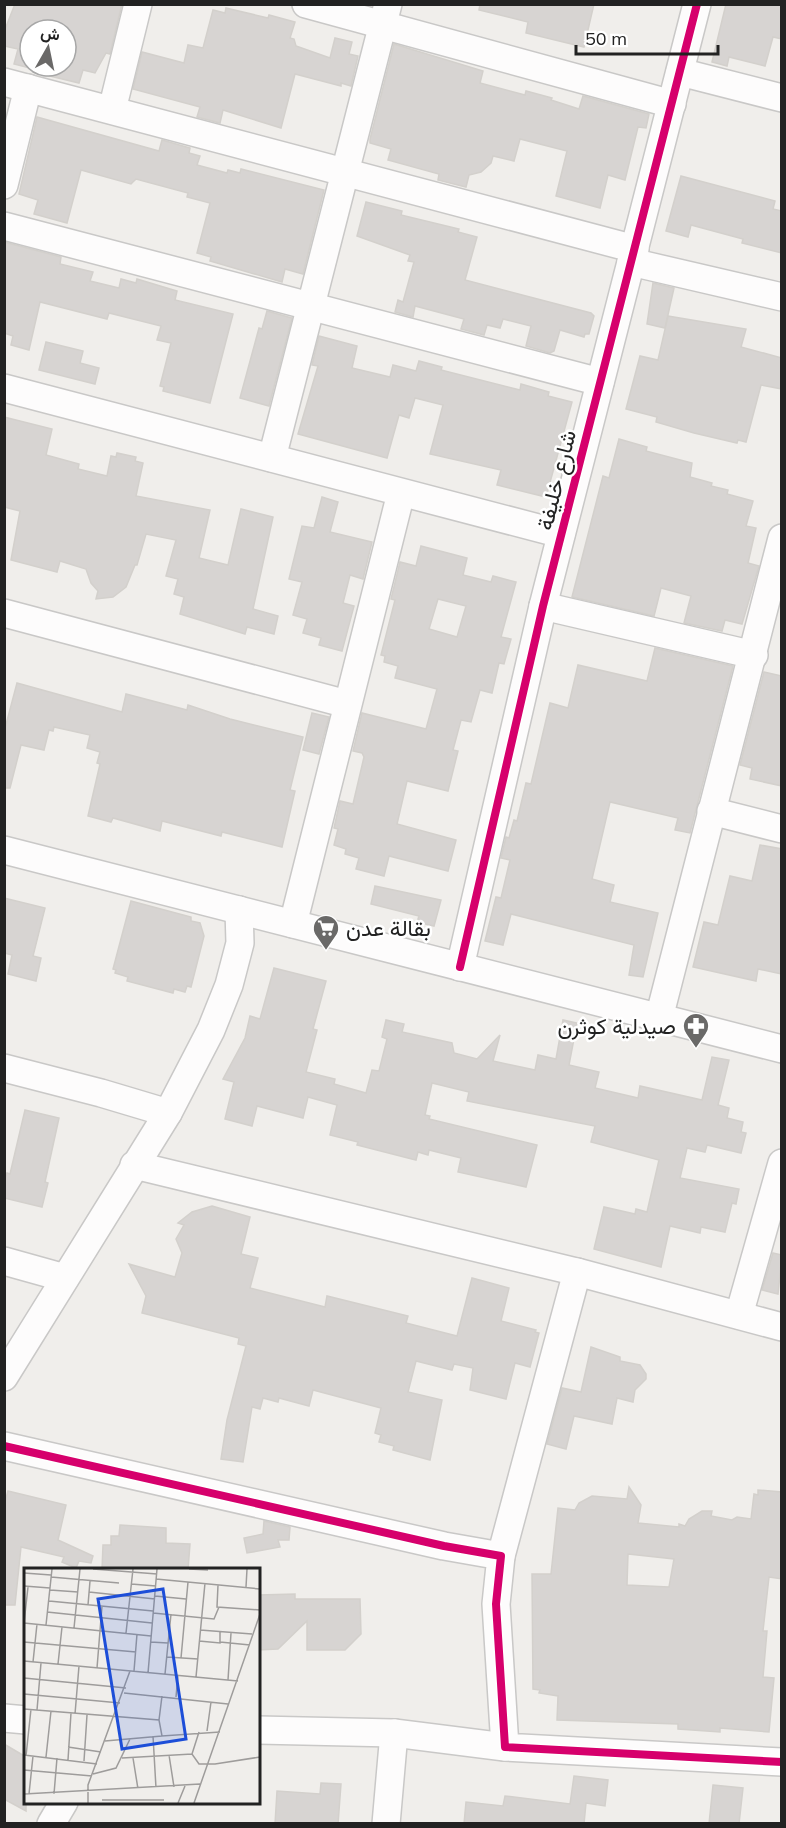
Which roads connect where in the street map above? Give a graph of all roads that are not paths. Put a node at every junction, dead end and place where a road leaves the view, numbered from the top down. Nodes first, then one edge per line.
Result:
1 (138, 4) edge
2 (306, 4) edge
3 (697, 4) edge
4 (385, 15) edge
5 (680, 72) junction
6 (16, 85) edge
7 (782, 98) edge
8 (672, 104) junction
9 (112, 110) junction
10 (345, 172) junction
11 (4, 185) edge
12 (4, 226) edge
13 (633, 255) junction
14 (782, 297) edge
15 (311, 306) junction
16 (600, 382) junction
17 (4, 388) edge
18 (272, 458) junction
19 (401, 493) junction
20 (561, 534) junction
21 (782, 538) edge
22 (543, 606) junction
23 (4, 613) edge
24 (754, 655) junction
25 (347, 704) junction
26 (711, 811) junction
27 (782, 829) edge
28 (4, 850) edge
29 (239, 910) junction
30 (293, 924) junction
31 (460, 967) junction
32 (659, 1018) junction
33 (782, 1049) edge
34 (4, 1068) edge
35 (168, 1113) junction
36 (782, 1163) edge
37 (134, 1165) junction
38 (4, 1261) edge
39 (577, 1272) junction
40 (65, 1278) junction
41 (739, 1315) junction
42 (782, 1327) edge
43 (4, 1377) edge
44 (4, 1446) edge
45 (501, 1556) junction
46 (4, 1718) edge
47 (24, 1720) edge
48 (260, 1730) edge
49 (394, 1733) junction
50 (505, 1747) junction
51 (782, 1762) edge
52 (63, 1804) edge
53 (51, 1824) edge
54 (386, 1824) edge

1 - 9 street
2 - 4 street
3 - 5 street, شارع خليفة
4 - 8 street
4 - 10 street
5 - 7 street
5 - 8 street, شارع خليفة
6 - 9 street
6 - 11 street
8 - 13 street, شارع خليفة
9 - 10 street
10 - 13 street
10 - 15 street
12 - 15 street
13 - 14 street
13 - 16 street, شارع خليفة
15 - 16 street
15 - 18 street
16 - 20 street, شارع خليفة
17 - 18 street
18 - 19 street
19 - 20 street
19 - 25 street
20 - 22 street, شارع خليفة
21 - 24 street
22 - 24 street
22 - 31 street, شارع خليفة
23 - 25 street
24 - 26 street
25 - 30 street
26 - 27 street
26 - 32 street
28 - 29 street
29 - 30 street
29 - 35 street
30 - 31 street
31 - 32 street
32 - 33 street
34 - 35 street
35 - 37 street
36 - 41 street
37 - 39 street
37 - 40 street
38 - 40 street
39 - 41 street
39 - 45 street
40 - 43 street
41 - 42 street
44 - 45 street
45 - 50 street
46 - 47 street
48 - 49 street
49 - 50 street
49 - 54 street
50 - 51 street
52 - 53 street

